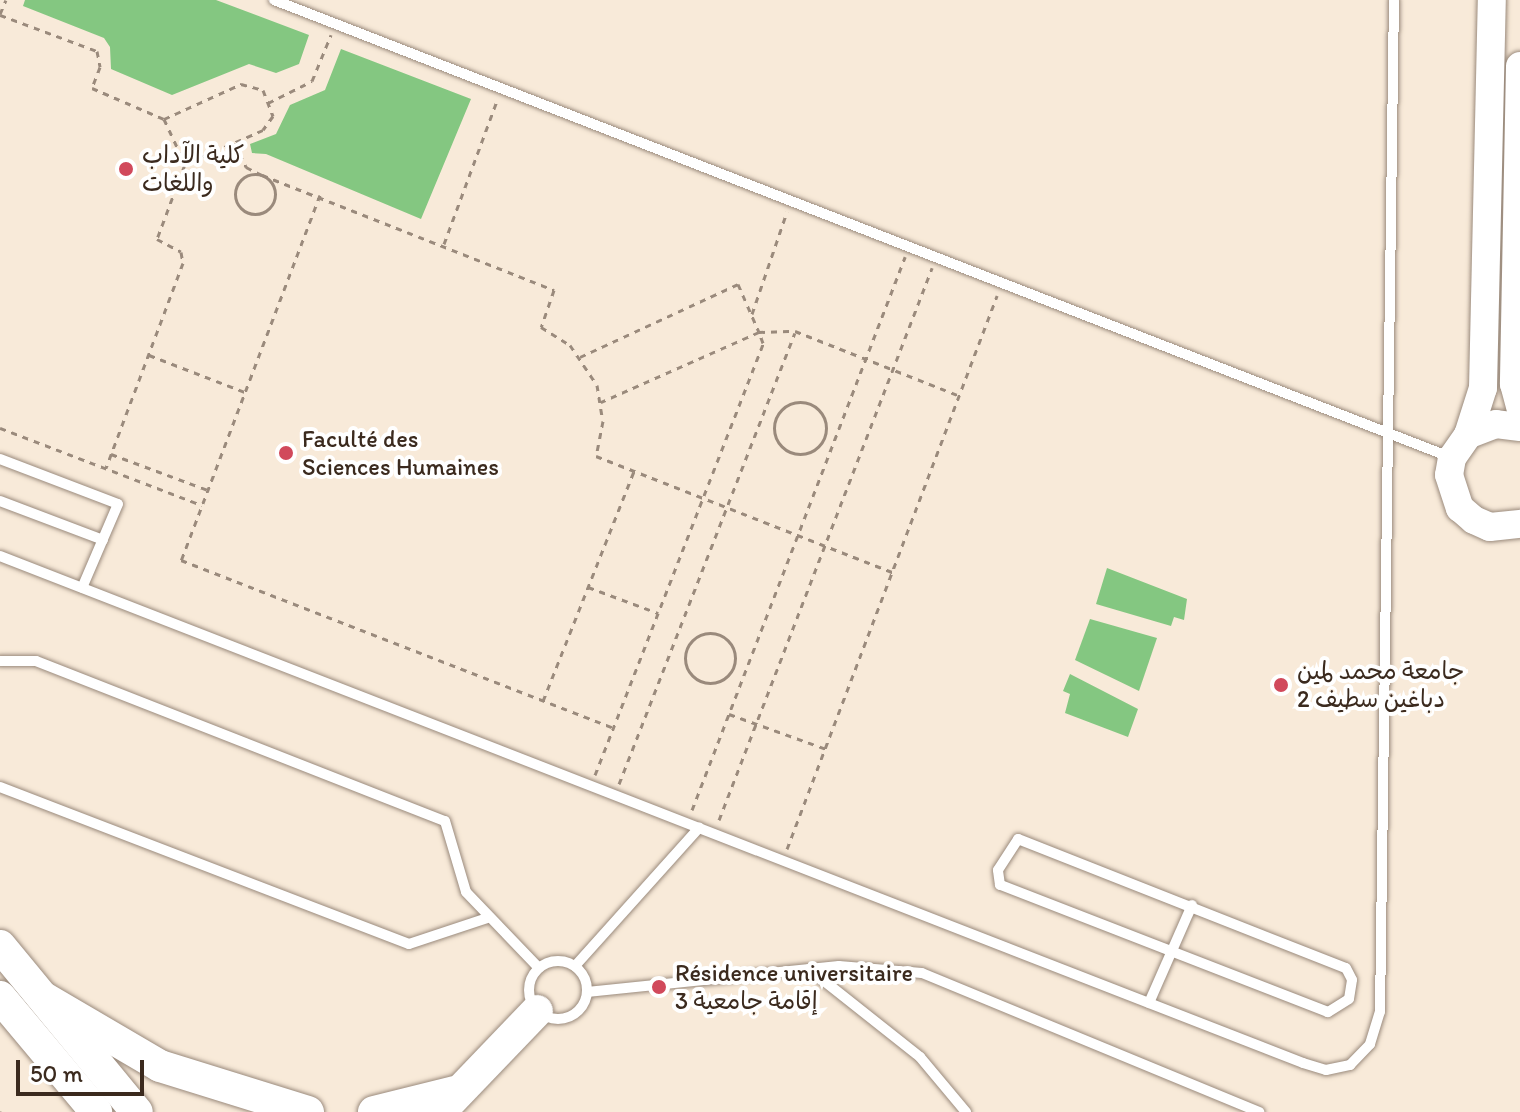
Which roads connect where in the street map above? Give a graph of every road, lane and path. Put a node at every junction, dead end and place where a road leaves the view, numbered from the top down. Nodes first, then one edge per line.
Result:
1 (6, 0) edge
2 (274, 0) edge
3 (1394, 0) edge
4 (1492, 0) edge
5 (0, 15) edge
6 (335, 24) junction
7 (1520, 66) edge
8 (502, 88) junction
9 (268, 103) junction
10 (164, 119) junction
11 (234, 143) junction
12 (185, 164) junction
13 (262, 175) junction
14 (320, 195) junction
15 (791, 201) junction
16 (444, 244) junction
17 (909, 246) junction
18 (937, 257) junction
19 (1002, 282) junction
20 (752, 314) junction
21 (795, 331) junction
22 (759, 332) junction
23 (149, 355) junction
24 (580, 357) junction
25 (866, 360) junction
26 (892, 371) junction
27 (245, 392) junction
28 (960, 396) junction
29 (601, 402) junction
30 (1520, 407) edge
31 (776, 418) joint
32 (1520, 427) edge
33 (0, 428) edge
34 (1391, 433) junction
35 (1460, 446) junction
36 (111, 454) junction
37 (0, 459) edge
38 (106, 468) junction
39 (634, 471) junction
40 (208, 490) junction
41 (702, 498) junction
42 (0, 501) edge
43 (202, 505) junction
44 (729, 508) junction
45 (1520, 524) edge
46 (798, 535) junction
47 (103, 540) junction
48 (824, 545) junction
49 (0, 556) edge
50 (894, 573) junction
51 (588, 587) junction
52 (82, 588) junction
53 (658, 613) junction
54 (0, 661) edge
55 (701, 681) joint
56 (543, 701) junction
57 (729, 714) junction
58 (756, 724) junction
59 (614, 728) junction
60 (826, 749) junction
61 (591, 786) junction
62 (0, 787) edge
63 (615, 795) junction
64 (687, 823) junction
65 (699, 828) junction
66 (714, 834) junction
67 (782, 860) junction
68 (1192, 905) junction
69 (490, 917) junction
70 (0, 946) edge
71 (1171, 952) junction
72 (575, 966) junction
73 (539, 968) junction
74 (809, 969) junction
75 (587, 992) junction
76 (0, 997) edge
77 (44, 998) junction
78 (1149, 1003) junction
79 (537, 1011) junction
80 (447, 1102) edge
81 (96, 1112) edge
82 (137, 1112) edge
83 (308, 1112) edge
84 (374, 1112) edge
85 (966, 1112) edge
86 (1259, 1112) edge

1 - 5 path
2 - 6 lane
3 - 34 lane
4 - 35 main road
5 - 10 path
6 - 8 lane
6 - 9 path
7 - 30 main road
8 - 15 lane
8 - 16 path
9 - 10 path
9 - 11 path
10 - 12 path
11 - 12 path
11 - 13 path
12 - 23 path
13 - 13 path
13 - 14 path
14 - 16 path
14 - 27 path
15 - 17 lane
15 - 20 path
16 - 24 path
17 - 18 lane
17 - 25 path
18 - 19 lane
18 - 26 path
19 - 28 path
19 - 34 lane
20 - 22 path
20 - 24 path
21 - 22 path
21 - 25 path
21 - 44 path
22 - 29 path
22 - 41 path
23 - 27 path
23 - 36 path
24 - 29 path
25 - 26 path
25 - 46 path
26 - 28 path
26 - 48 path
27 - 40 path
28 - 50 path
29 - 39 path
31 - 31 path
32 - 35 main road
33 - 38 path
34 - 35 lane
34 - 78 lane
35 - 45 main road
36 - 38 path
36 - 40 path
37 - 47 lane
38 - 43 path
39 - 41 path
39 - 51 path
40 - 43 path
41 - 44 path
41 - 53 path
42 - 47 lane
43 - 56 path
44 - 46 path
44 - 63 path
46 - 48 path
46 - 57 path
47 - 52 lane
48 - 50 path
48 - 58 path
49 - 52 lane
50 - 60 path
51 - 53 path
51 - 56 path
52 - 61 lane
53 - 59 path
54 - 69 lane
55 - 55 path
56 - 59 path
57 - 58 path
57 - 64 path
58 - 60 path
58 - 66 path
59 - 61 path
60 - 67 path
61 - 63 lane
62 - 69 lane
63 - 64 lane
64 - 65 lane
65 - 66 lane
65 - 72 lane
66 - 67 lane
67 - 78 lane
68 - 71 lane
68 - 71 lane
68 - 71 lane
69 - 73 lane
70 - 77 highway
71 - 78 lane
72 - 73 lane
72 - 75 lane
73 - 79 lane
74 - 75 lane
74 - 85 lane
74 - 86 lane
75 - 79 lane
76 - 81 highway
77 - 82 highway
77 - 83 highway
79 - 80 highway
80 - 84 highway

